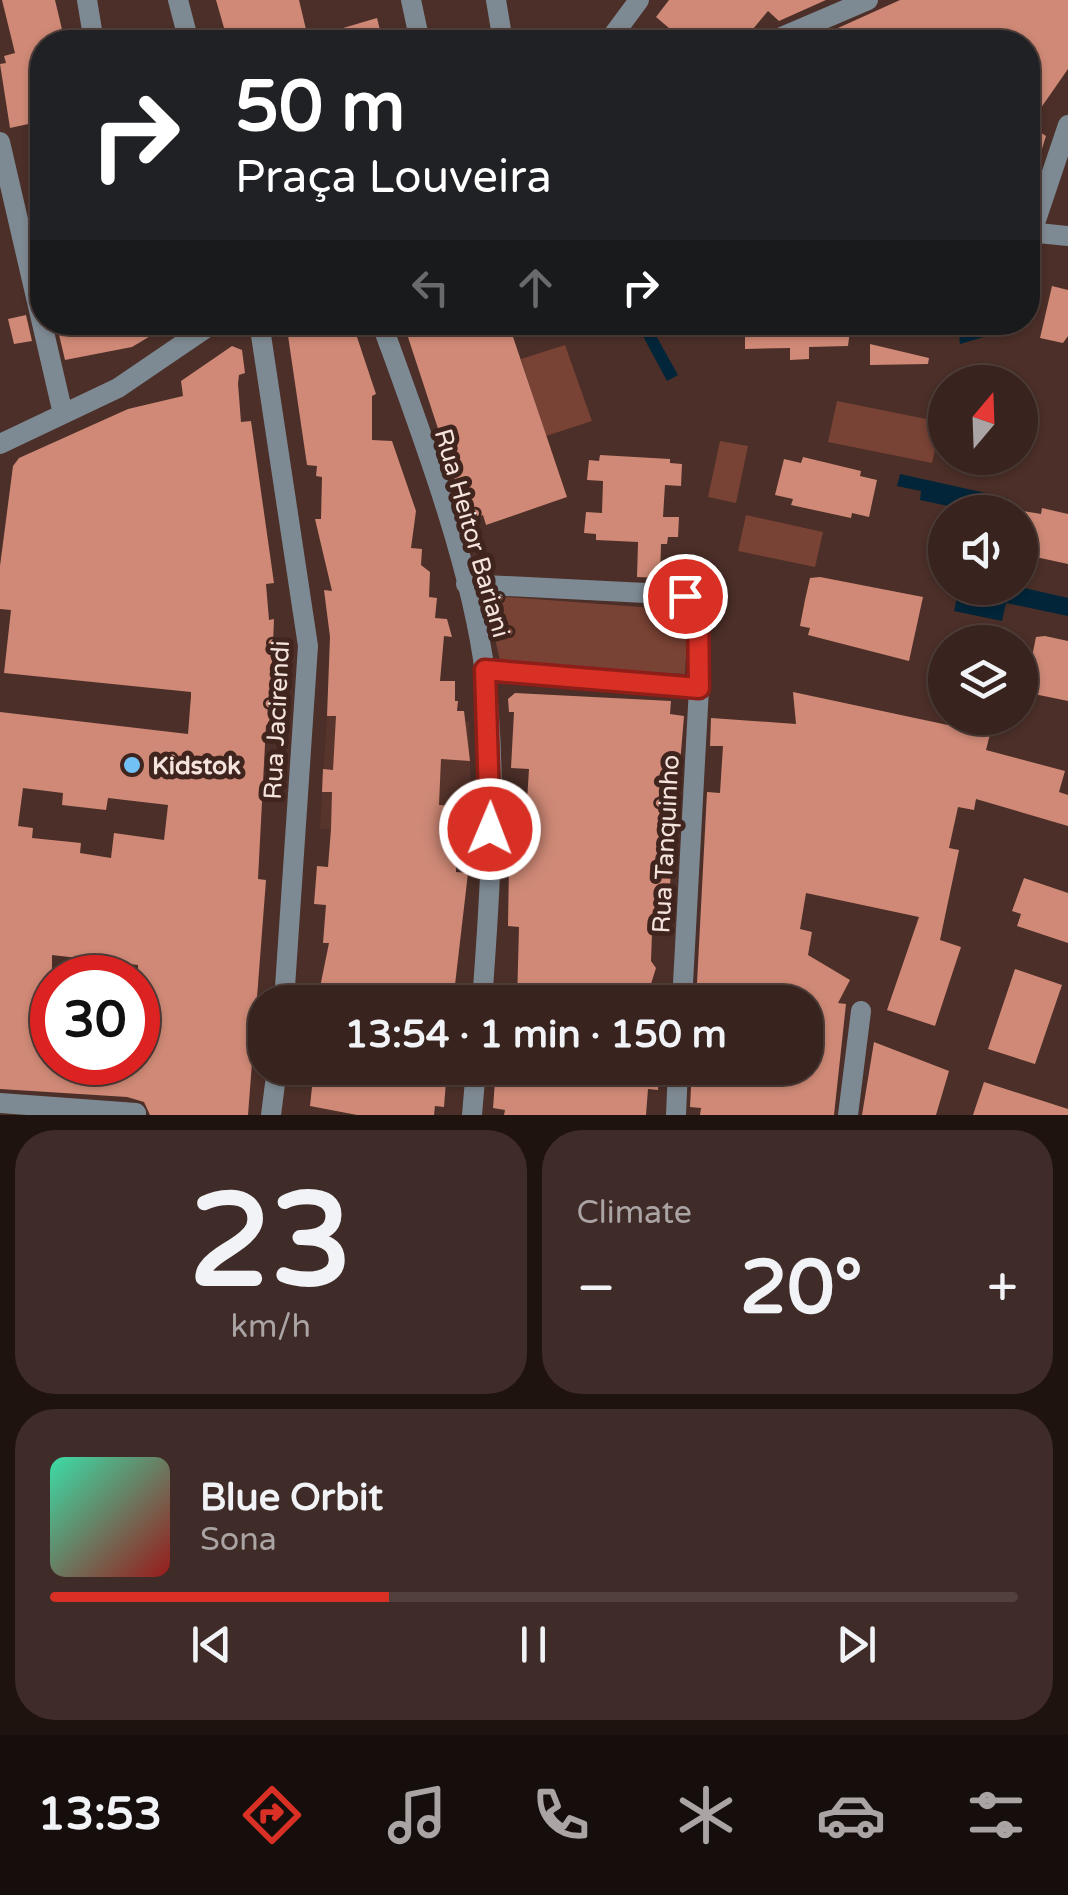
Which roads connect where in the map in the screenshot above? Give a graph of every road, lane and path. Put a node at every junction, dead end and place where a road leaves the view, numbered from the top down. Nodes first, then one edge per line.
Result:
1 (88, 0) edge
2 (178, 0) edge
3 (411, 0) edge
4 (496, 0) edge
5 (639, 0) edge
6 (868, 0) edge
7 (92, 30) edge
8 (186, 30) edge
9 (417, 30) edge
10 (502, 30) edge
11 (617, 30) edge
12 (798, 30) edge
13 (1068, 125) edge
14 (0, 142) edge
15 (1040, 204) edge
16 (1040, 233) edge
17 (1068, 236) edge
18 (30, 272) edge
19 (45, 335) edge
20 (197, 335) edge
21 (261, 335) edge
22 (385, 335) edge
23 (63, 414) junction
24 (0, 444) edge
25 (466, 584) junction
26 (485, 670) junction
27 (699, 688) junction
28 (285, 985) edge
29 (483, 985) edge
30 (683, 985) edge
31 (861, 1012) dead end
32 (275, 1085) edge
33 (475, 1085) edge
34 (677, 1085) edge
35 (0, 1103) edge
36 (136, 1113) edge
37 (272, 1115) edge
38 (472, 1115) edge
39 (676, 1115) edge
40 (848, 1115) edge

1 - 7 street
2 - 8 street
3 - 9 street
4 - 10 street
5 - 11 street
6 - 12 street
13 - 15 street
14 - 18 street
16 - 17 street
19 - 23 street
20 - 23 street
21 - 28 street, Rua Jacirendi
22 - 25 street, Rua Heitor Bariani
23 - 24 street
25 - 26 street, Rua Heitor Bariani
25 - 27 street, Rua Tanquinho
26 - 27 street
26 - 29 street, Rua Heitor Bariani
27 - 30 street, Rua Tanquinho
31 - 40 street
32 - 37 street
33 - 38 street
34 - 39 street
35 - 36 street

